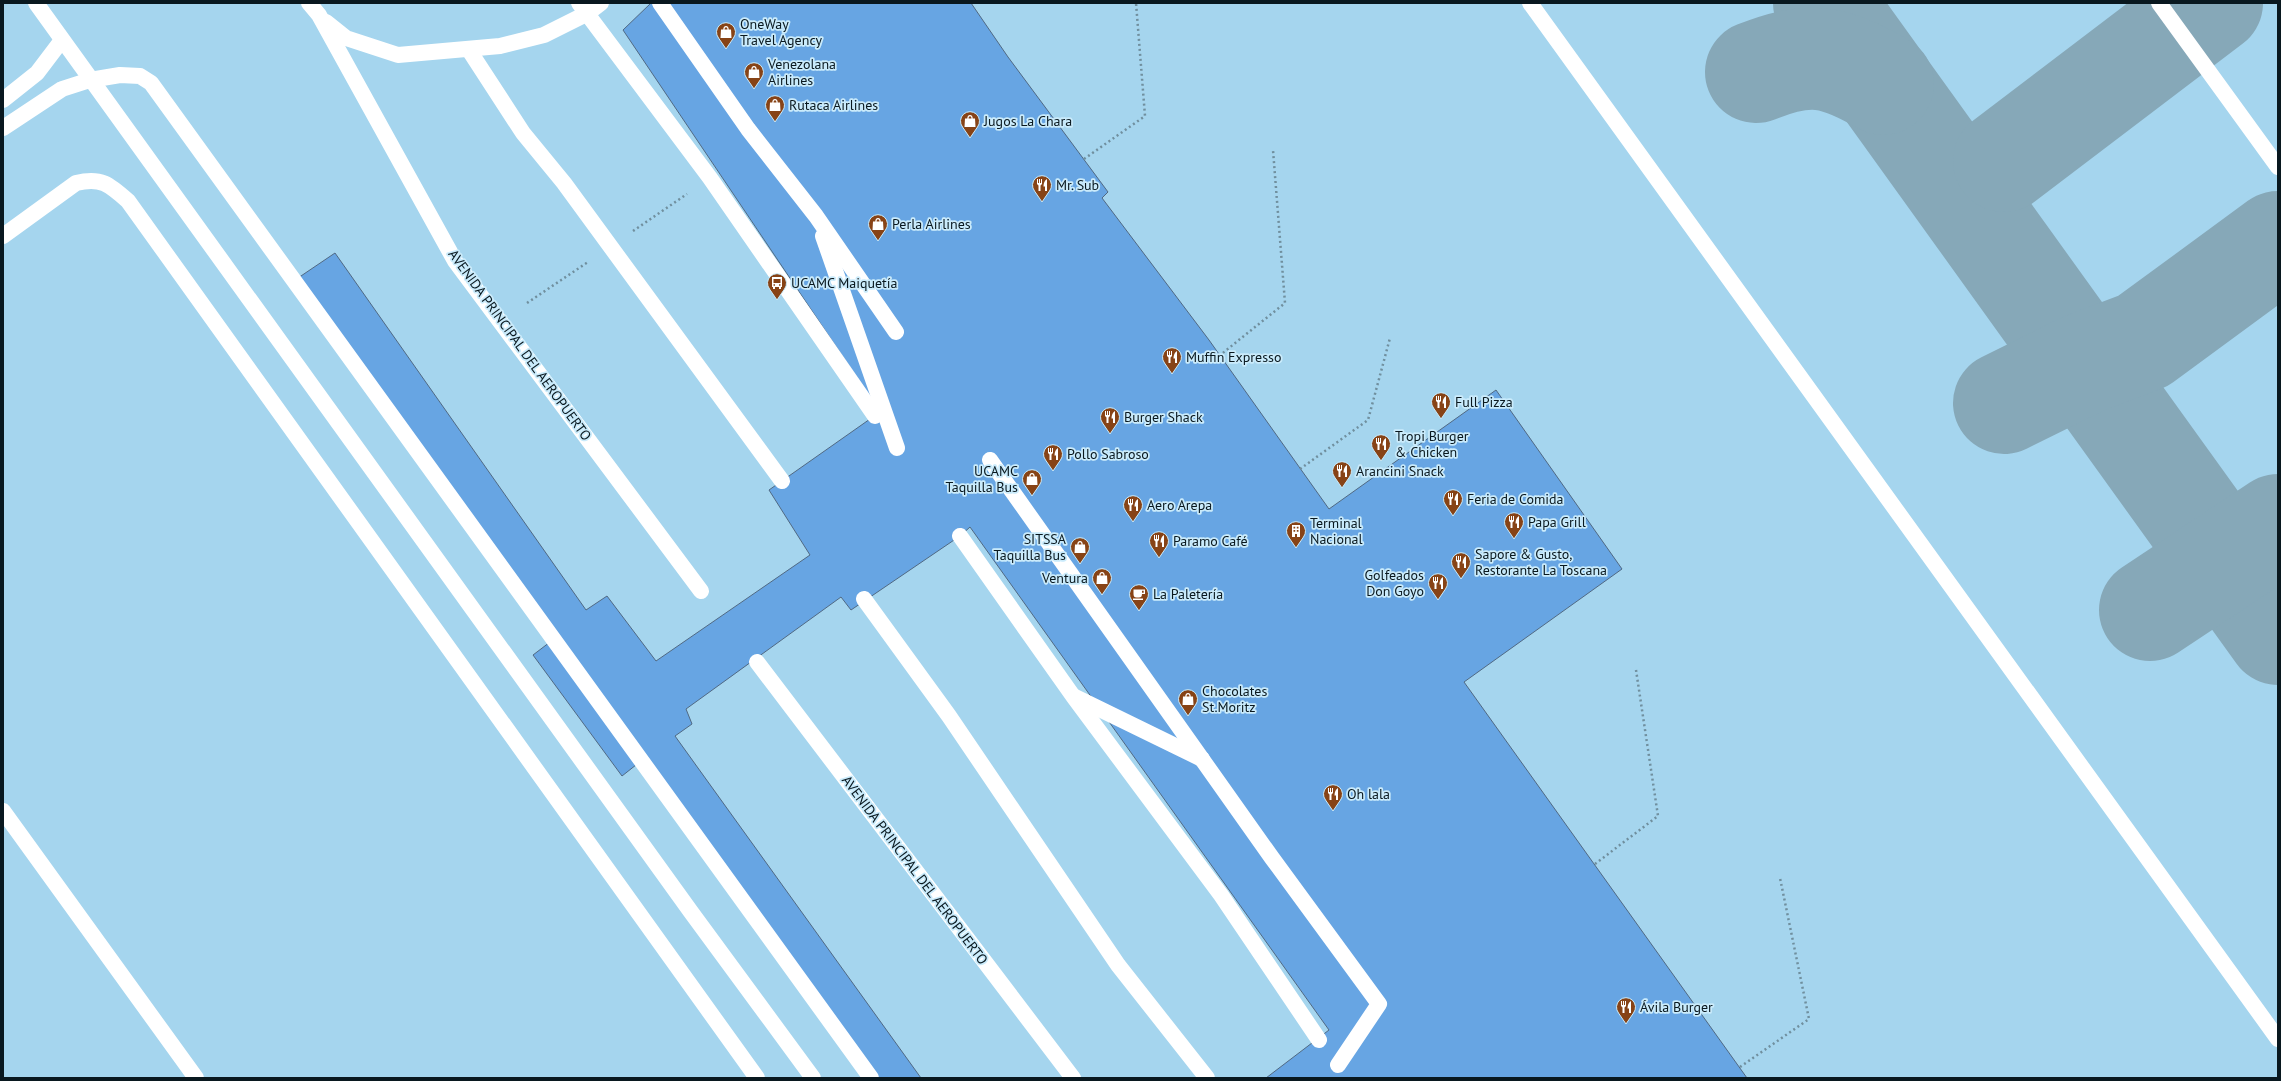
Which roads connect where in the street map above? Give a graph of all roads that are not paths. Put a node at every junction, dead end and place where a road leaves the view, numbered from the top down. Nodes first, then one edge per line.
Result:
1 (36, 3) edge
2 (601, 3) edge
3 (660, 3) edge
4 (1530, 3) edge
5 (2159, 3) edge
6 (314, 7) edge
7 (584, 8) edge
8 (59, 35) junction
9 (469, 50) junction
10 (90, 80) junction
11 (3, 100) edge
12 (3, 128) edge
13 (2278, 167) edge
14 (816, 216) junction
15 (3, 236) edge
16 (896, 332) dead end
17 (875, 416) dead end
18 (897, 448) dead end
19 (990, 460) dead end
20 (782, 481) dead end
21 (960, 536) dead end
22 (701, 591) dead end
23 (864, 599) dead end
24 (757, 662) dead end
25 (1073, 696) junction
26 (1203, 760) junction
27 (3, 811) edge
28 (2278, 1039) edge
29 (1319, 1040) dead end
30 (1338, 1065) dead end
31 (196, 1078) edge
32 (757, 1078) edge
33 (813, 1078) edge
34 (871, 1078) edge
35 (1073, 1078) edge
36 (1207, 1078) edge

1 - 8 lane
2 - 7 lane
3 - 14 lane
4 - 28 lane
5 - 13 lane
6 - 9 lane
6 - 22 lane, AVENIDA PRINCIPAL DEL AEROPUERTO
7 - 9 lane
7 - 17 lane
8 - 10 lane
8 - 11 lane
9 - 20 lane
10 - 12 lane
10 - 33 lane
10 - 34 lane
14 - 16 lane
14 - 18 lane
15 - 32 lane
19 - 26 lane
21 - 25 lane
23 - 36 lane
24 - 35 lane, AVENIDA PRINCIPAL DEL AEROPUERTO
25 - 26 lane
25 - 29 lane
26 - 30 lane
27 - 31 lane

